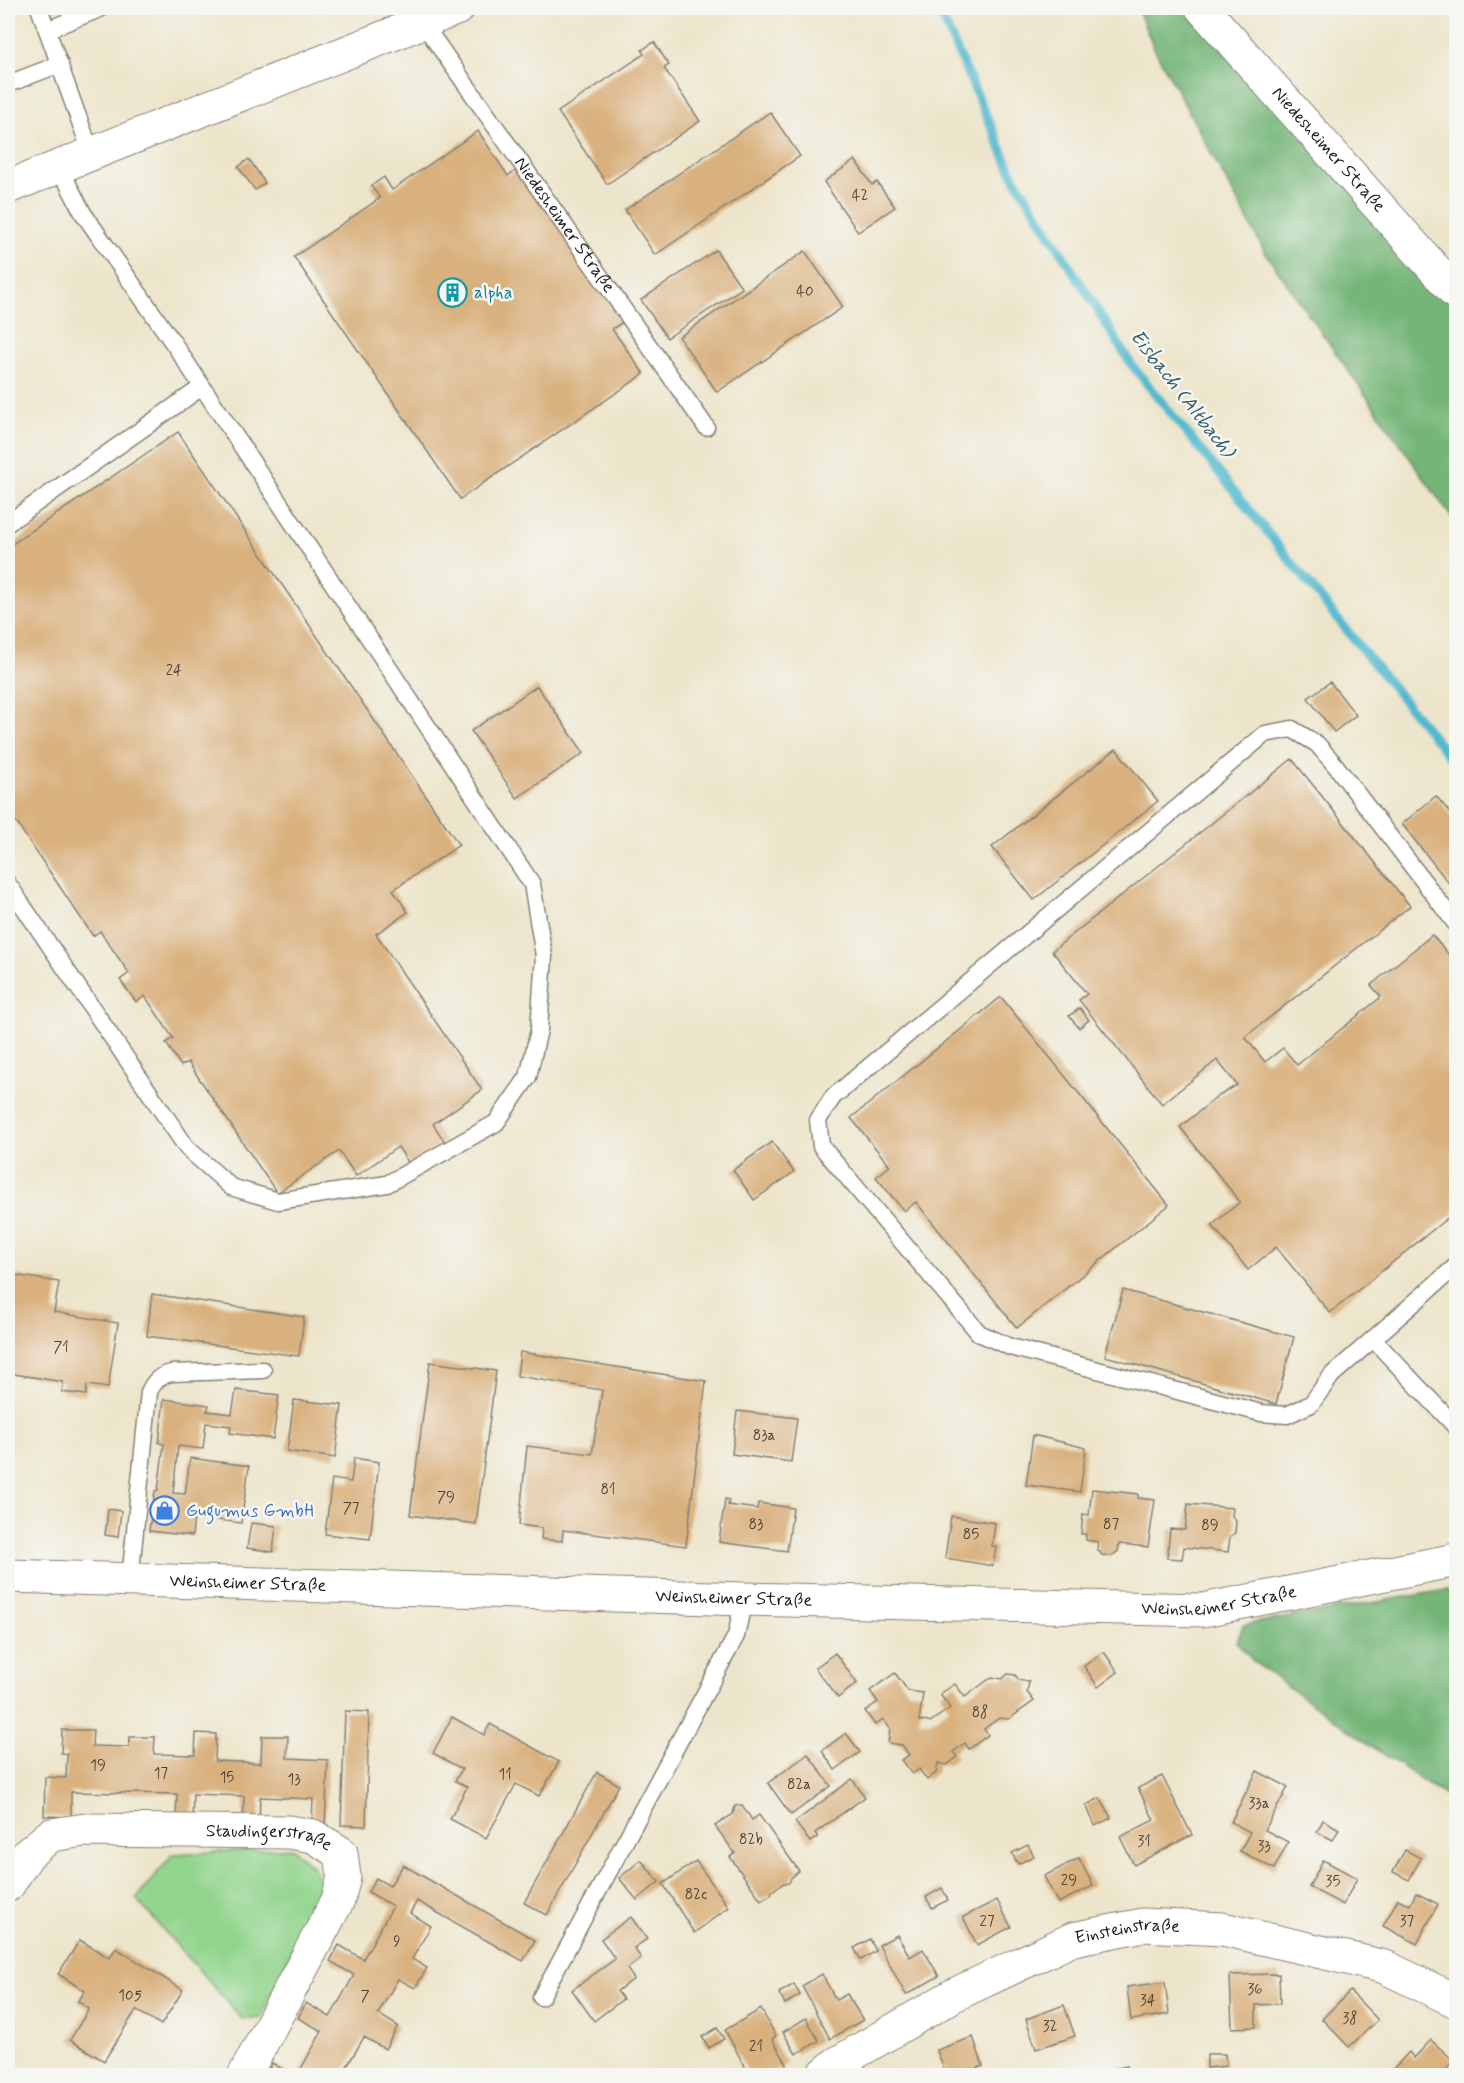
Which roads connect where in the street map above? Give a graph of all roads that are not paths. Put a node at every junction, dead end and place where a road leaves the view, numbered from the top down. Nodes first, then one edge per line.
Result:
1 (39, 8) edge
2 (102, 8) edge
3 (458, 8) edge
4 (1202, 8) edge
5 (423, 22) junction
6 (47, 30) junction
7 (60, 64) junction
8 (8, 84) edge
9 (92, 153) junction
10 (59, 167) junction
11 (8, 187) edge
12 (1456, 293) edge
13 (202, 387) junction
14 (706, 428) dead end
15 (8, 523) edge
16 (8, 884) edge
17 (1456, 924) edge
18 (1456, 1266) edge
19 (1373, 1339) junction
20 (263, 1370) dead end
21 (1456, 1427) edge
22 (1456, 1560) edge
23 (8, 1576) edge
24 (130, 1580) junction
25 (744, 1599) junction
26 (8, 1885) edge
27 (541, 1996) dead end
28 (1456, 2001) edge
29 (244, 2076) edge
30 (822, 2076) edge

1 - 6 lane
2 - 6 lane
3 - 5 street
4 - 12 street, Niedesheimer Straße
5 - 9 street
5 - 14 lane, Niedesheimer Straße
6 - 7 lane
7 - 8 lane
7 - 9 lane
9 - 10 street
10 - 11 street
10 - 13 lane
13 - 15 lane
13 - 16 lane
17 - 19 lane
18 - 19 lane
19 - 21 lane
20 - 24 lane
22 - 25 street, Weinsheimer Straße
23 - 24 street, Weinsheimer Straße
24 - 25 street, Weinsheimer Straße
25 - 27 lane
26 - 29 street, Staudingerstraße
28 - 30 street, Einsteinstraße

